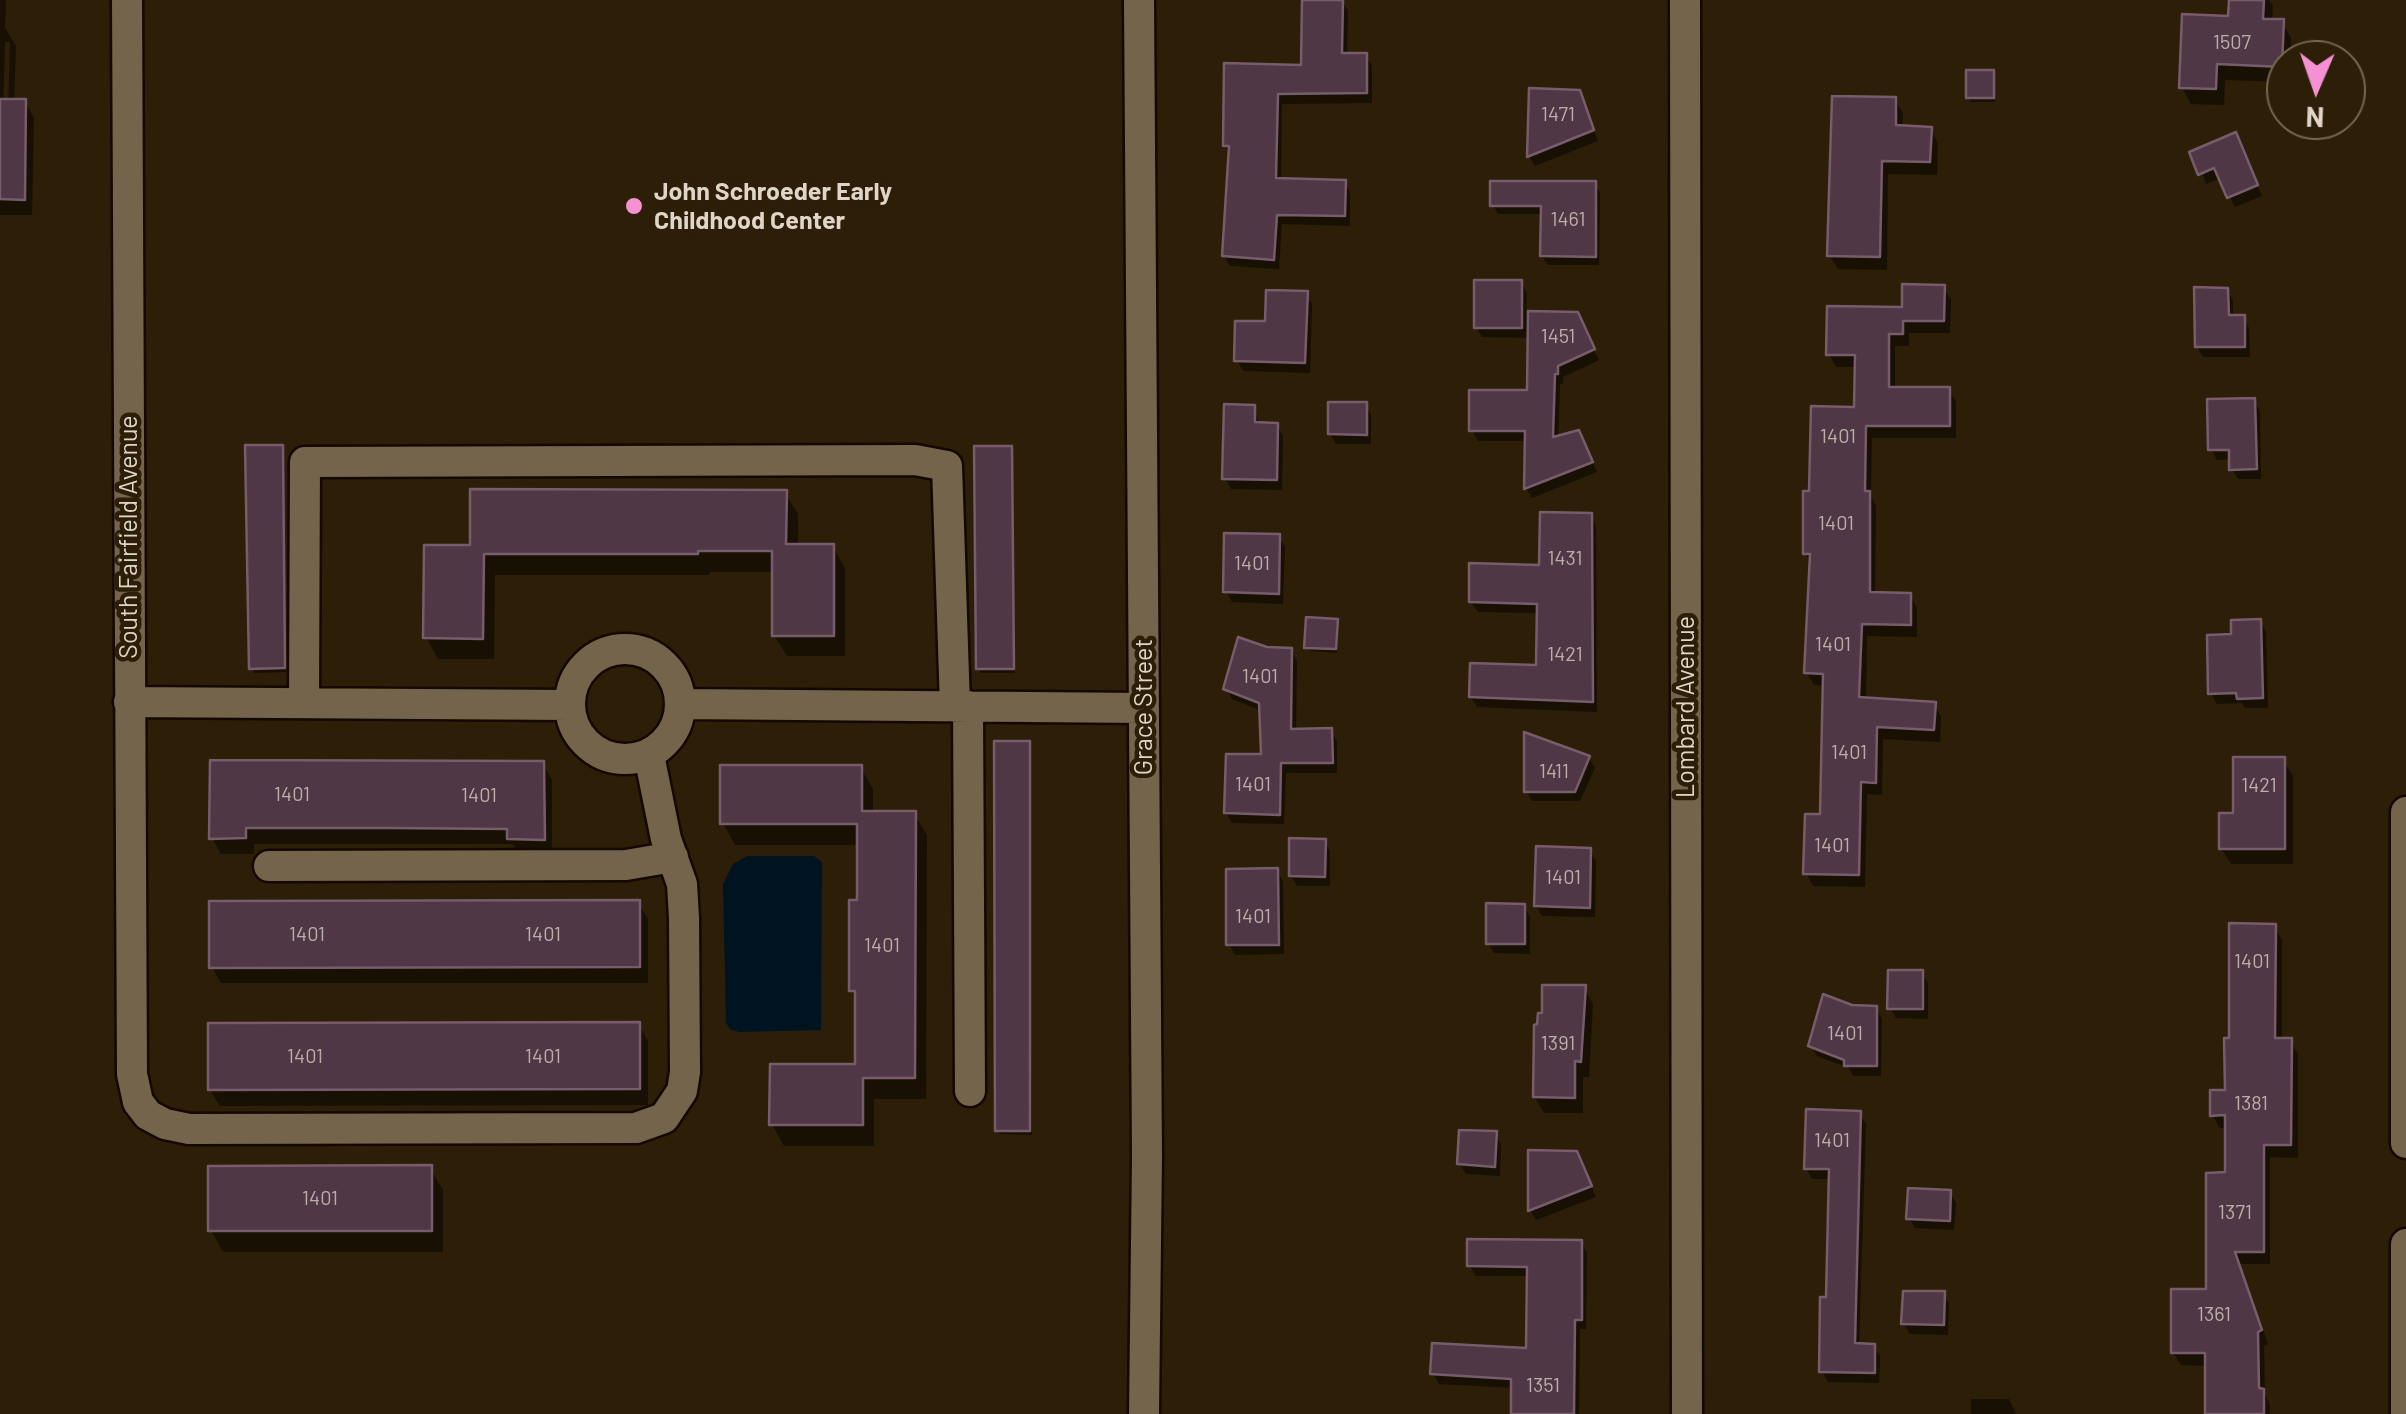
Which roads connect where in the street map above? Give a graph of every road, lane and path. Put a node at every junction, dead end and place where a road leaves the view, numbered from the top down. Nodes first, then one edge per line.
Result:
1 (127, 0) edge
2 (1139, 0) edge
3 (1685, 0) edge
4 (129, 702) junction
5 (304, 703) junction
6 (681, 704) junction
7 (570, 705) junction
8 (962, 706) junction
9 (1144, 708) junction
10 (649, 755) junction
11 (2406, 812) edge
12 (673, 857) junction
13 (268, 866) dead end
14 (970, 1091) dead end
15 (2406, 1143) edge
16 (2406, 1244) edge
17 (1144, 1414) edge
18 (1687, 1414) edge
19 (2406, 1414) edge

1 - 4 street, South Fairfield Avenue
2 - 9 street, Grace Street
3 - 18 street, Lombard Avenue
4 - 5 street
4 - 12 street, South Fairfield Avenue
5 - 7 street
5 - 8 street
6 - 7 street
6 - 8 street
6 - 10 street
7 - 10 street
8 - 9 street
8 - 14 street
9 - 17 street, Grace Street
10 - 12 street
11 - 15 street
12 - 13 street
16 - 19 street

